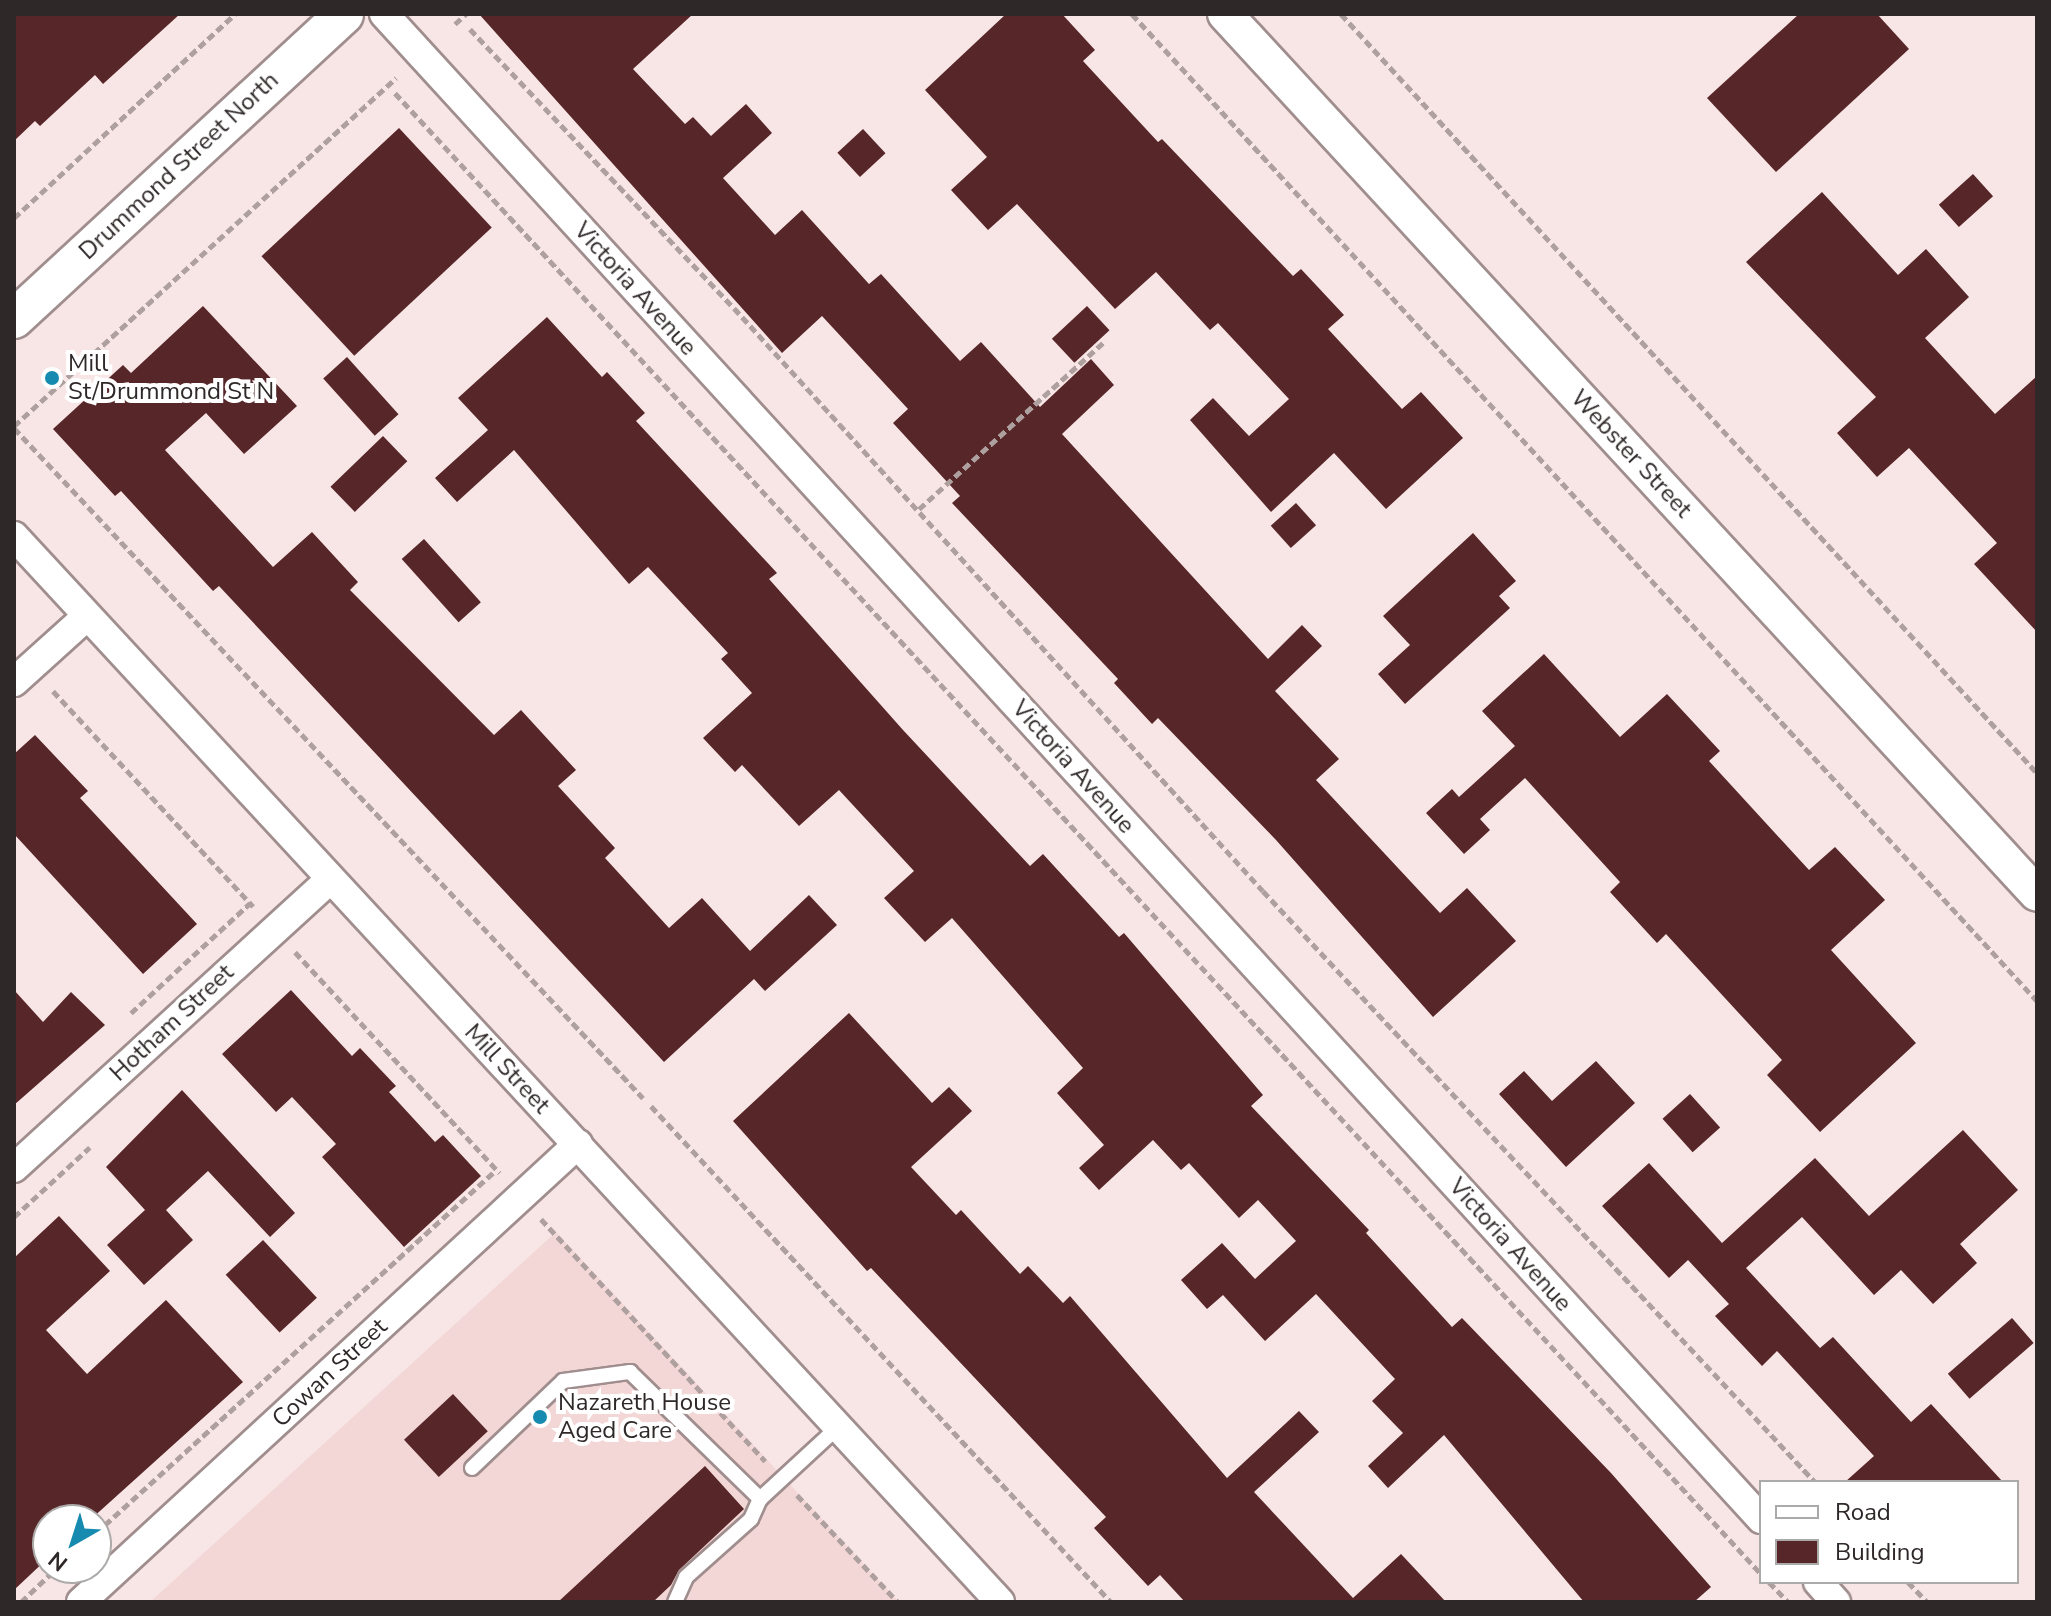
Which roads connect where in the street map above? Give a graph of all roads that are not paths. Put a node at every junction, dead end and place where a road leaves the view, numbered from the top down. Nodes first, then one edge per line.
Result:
1 (344, 14) edge
2 (384, 14) edge
3 (1225, 14) edge
4 (14, 319) edge
5 (14, 536) edge
6 (87, 616) junction
7 (28, 681) edge
8 (330, 879) junction
9 (2037, 894) edge
10 (578, 1144) junction
11 (14, 1168) edge
12 (838, 1427) junction
13 (472, 1468) dead end
14 (760, 1499) junction
15 (1759, 1517) edge
16 (1820, 1584) edge
17 (81, 1602) edge
18 (675, 1602) edge
19 (1000, 1602) edge
20 (1836, 1602) edge

1 - 4 main road, Drummond Street North
2 - 15 street, Victoria Avenue
3 - 9 street, Webster Street
5 - 6 street, Mill Street
6 - 7 street
6 - 8 street, Mill Street
8 - 10 street, Mill Street
8 - 11 street, Hotham Street
10 - 12 street, Mill Street
10 - 17 street, Cowan Street
12 - 14 lane
12 - 19 street, Mill Street
13 - 14 lane
14 - 18 lane
16 - 20 street

